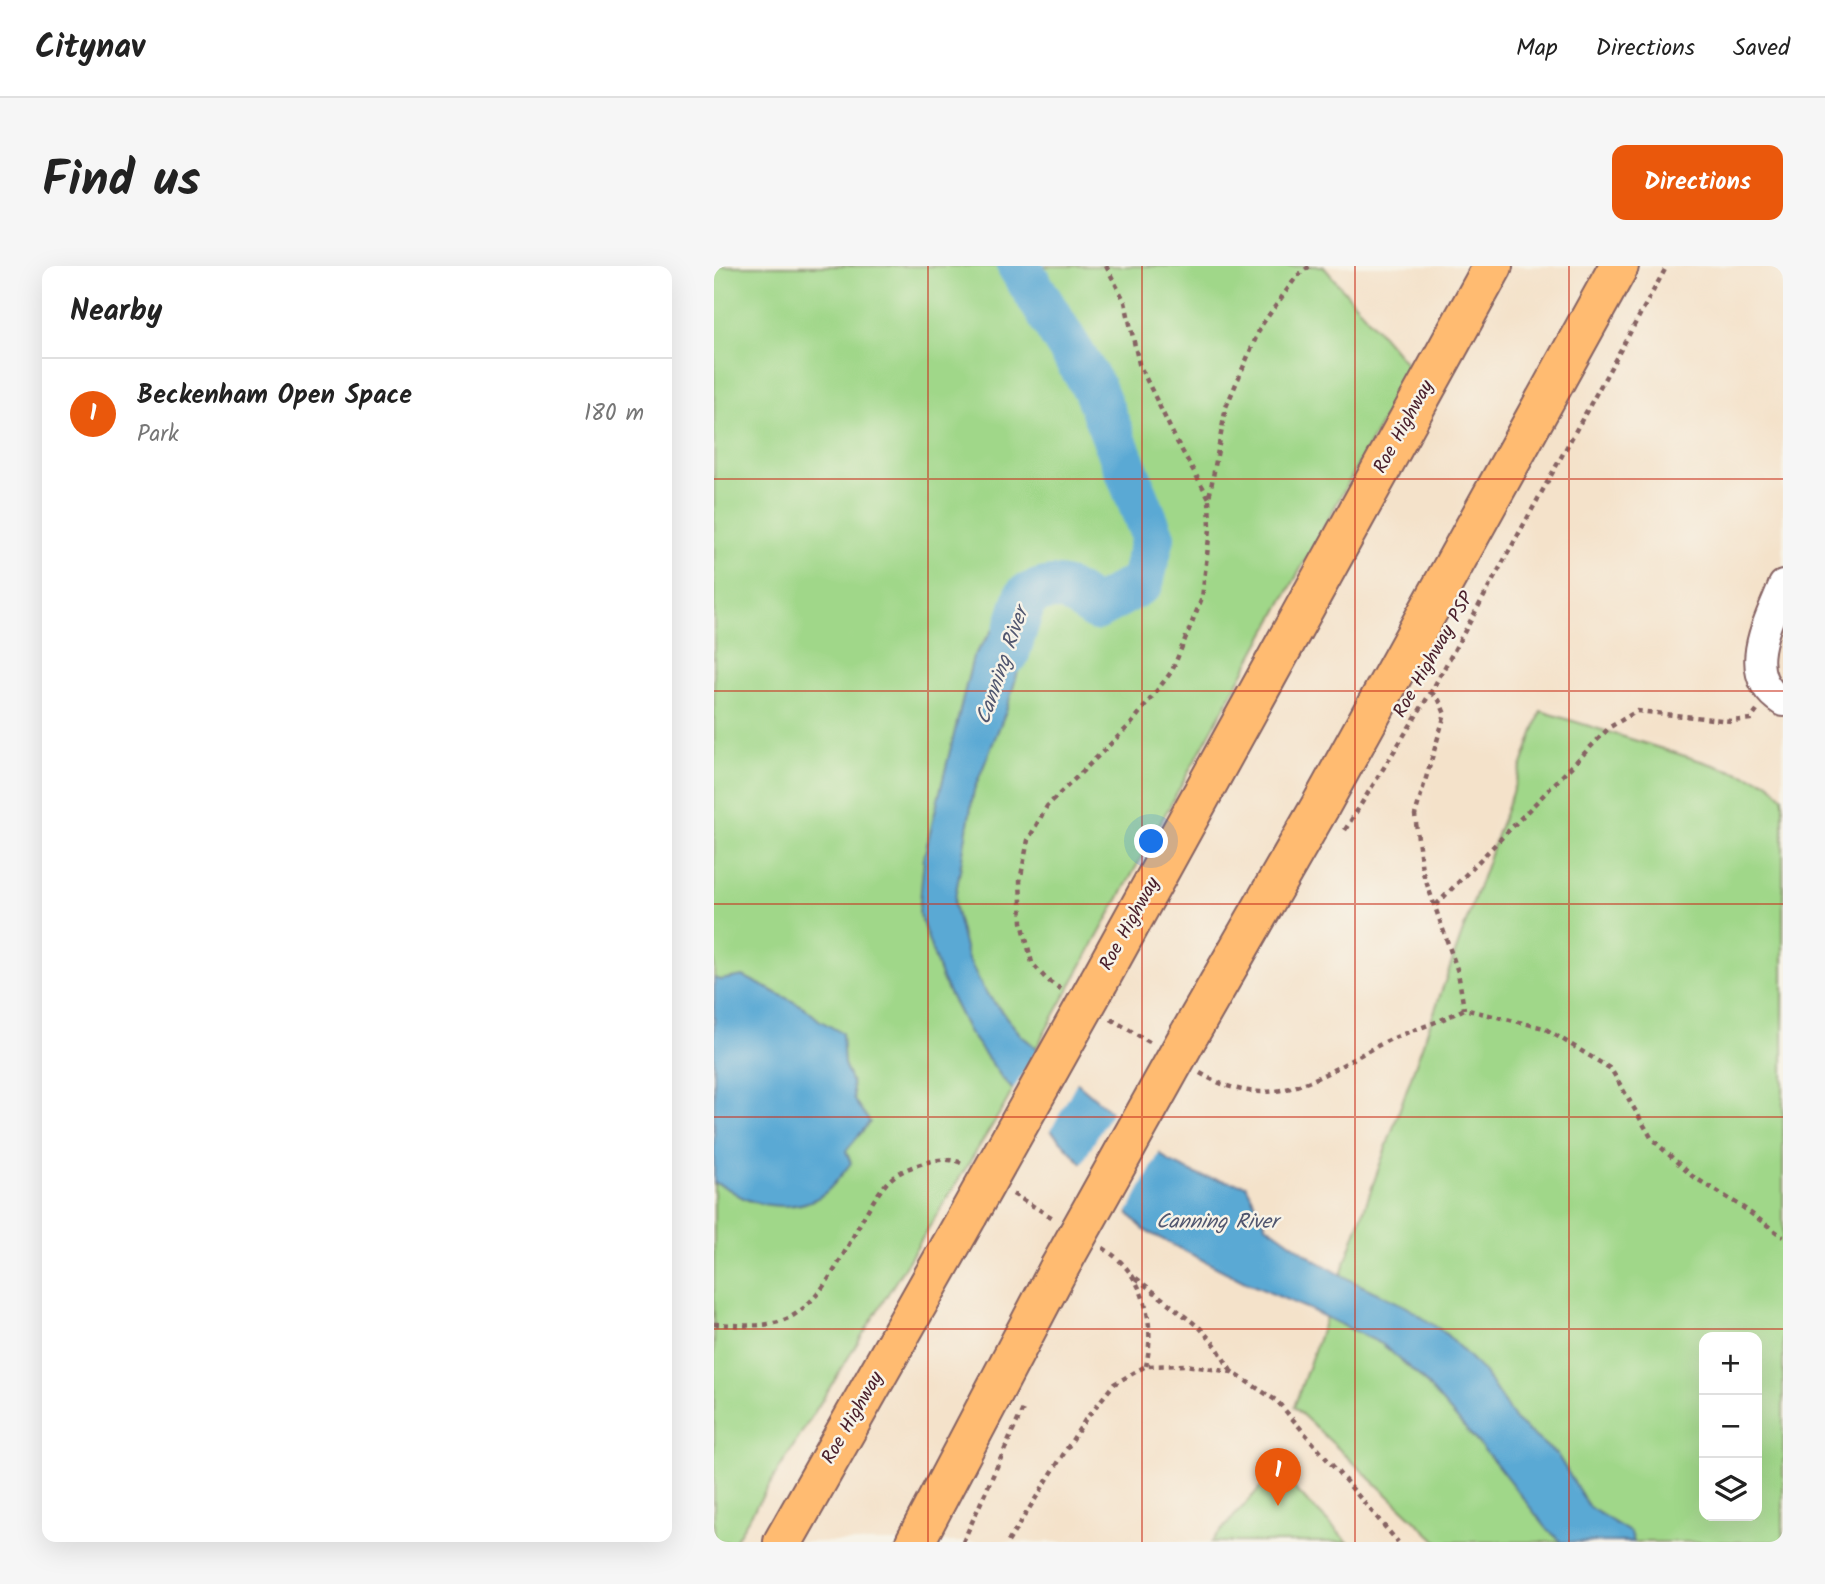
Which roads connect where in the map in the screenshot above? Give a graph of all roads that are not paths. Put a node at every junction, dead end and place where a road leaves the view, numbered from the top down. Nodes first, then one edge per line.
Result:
1 (1493, 266) edge
2 (1619, 266) edge
3 (1783, 585) edge
4 (1777, 698) edge
5 (787, 1533) edge
6 (915, 1542) edge

1 - 5 highway, Roe Highway, bridge
2 - 6 highway, bridge
3 - 4 street

